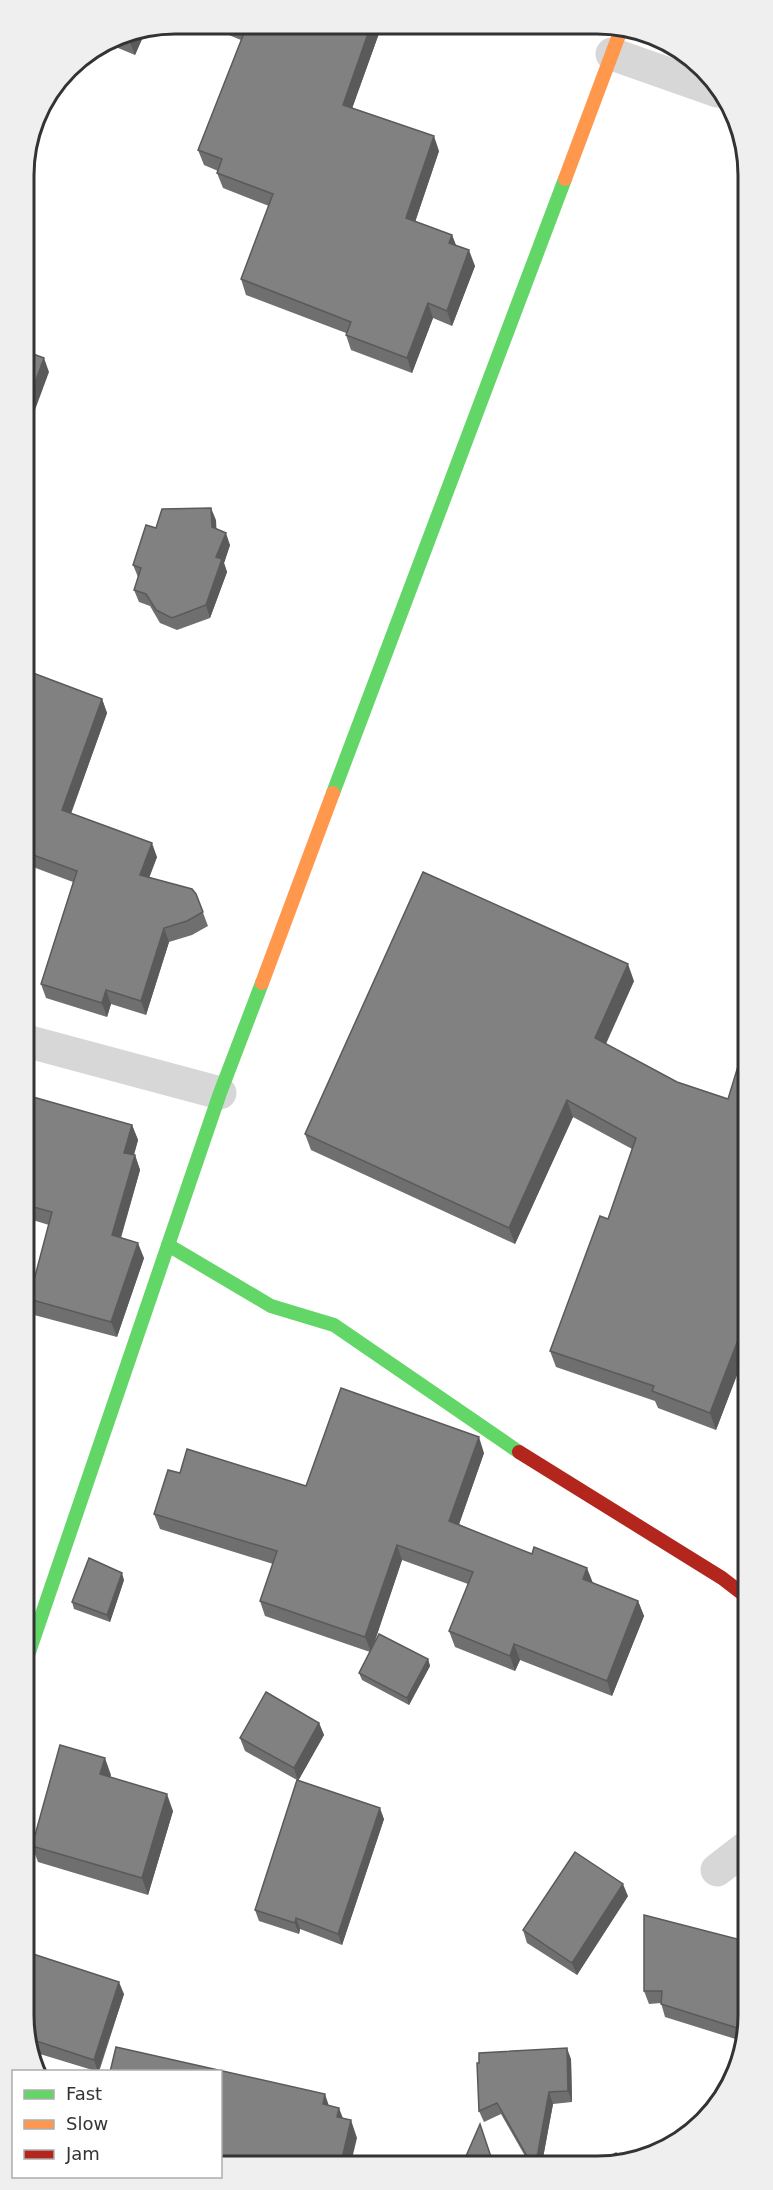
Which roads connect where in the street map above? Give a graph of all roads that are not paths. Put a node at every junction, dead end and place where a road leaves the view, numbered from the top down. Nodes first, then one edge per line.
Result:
1 (617, 40) edge
2 (704, 85) edge
3 (35, 1043) edge
4 (220, 1093) junction
5 (168, 1245) junction
6 (738, 1590) edge
7 (34, 1637) edge
8 (738, 1854) edge
9 (717, 1870) dead end

1 - 2 street
1 - 4 street
3 - 4 street
4 - 5 street
5 - 6 street
5 - 7 street
8 - 9 street

